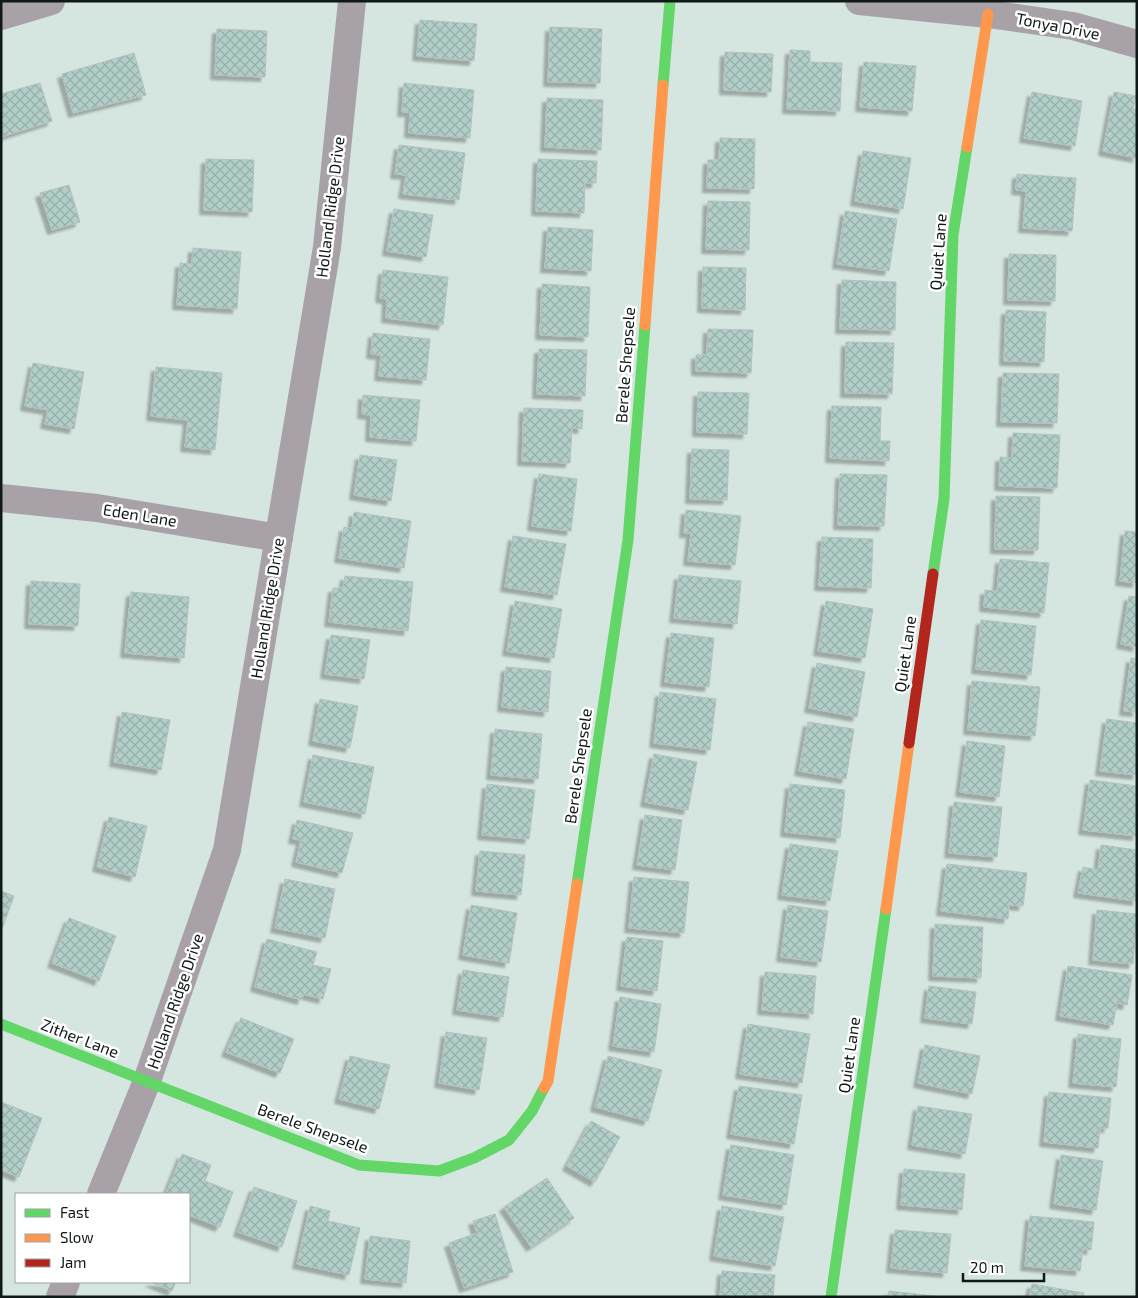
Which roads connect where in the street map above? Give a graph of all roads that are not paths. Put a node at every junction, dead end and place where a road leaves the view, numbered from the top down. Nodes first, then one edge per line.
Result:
1 (51, 1) edge
2 (352, 1) edge
3 (670, 1) edge
4 (859, 1) edge
5 (988, 14) junction
6 (1, 16) edge
7 (1137, 44) edge
8 (1, 498) edge
9 (279, 538) junction
10 (1, 1024) edge
11 (147, 1082) junction
12 (101, 1193) edge
13 (66, 1283) edge
14 (60, 1297) edge
15 (831, 1297) edge

1 - 6 street
2 - 9 street, Holland Ridge Drive
3 - 11 street, Berele Shepsele
4 - 5 street, Tonya Drive
5 - 7 street, Tonya Drive
5 - 15 street, Quiet Lane
8 - 9 street, Eden Lane
9 - 11 street, Holland Ridge Drive
10 - 11 street, Zither Lane
11 - 12 street, Holland Ridge Drive
13 - 14 street

